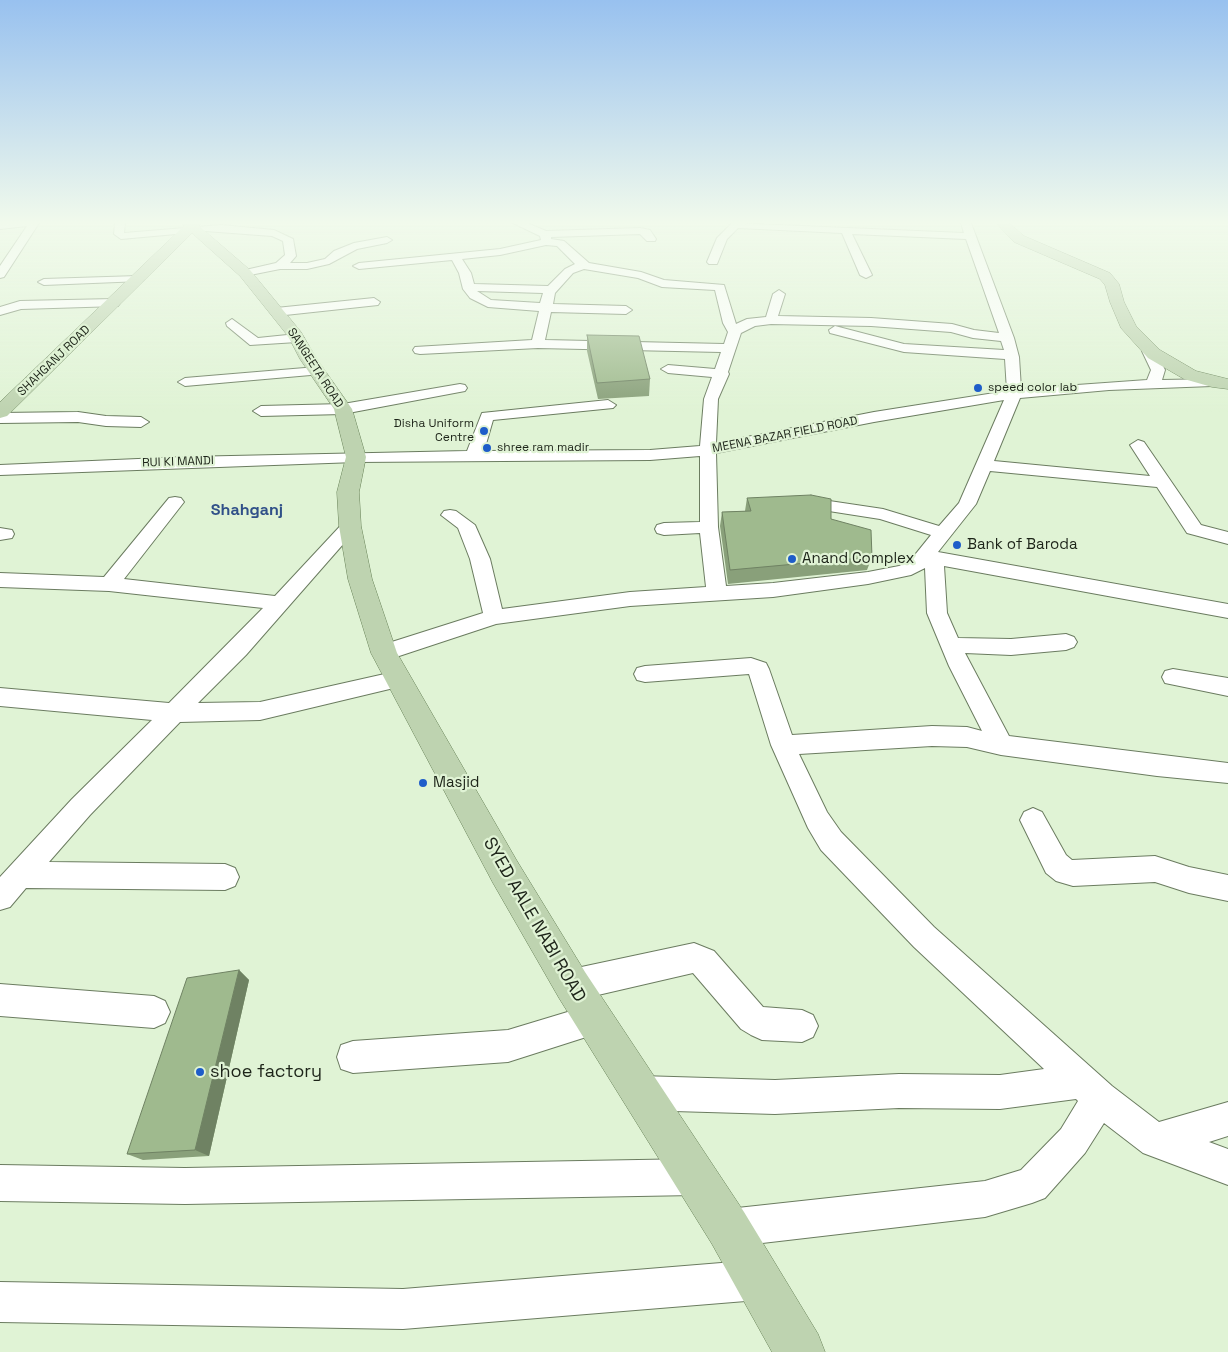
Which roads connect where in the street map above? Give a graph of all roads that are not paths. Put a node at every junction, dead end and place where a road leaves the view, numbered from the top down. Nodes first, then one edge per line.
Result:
1 (131, 286) edge
2 (255, 286) edge
3 (539, 286) edge
4 (549, 286) edge
5 (707, 286) edge
6 (989, 286) edge
7 (1113, 286) edge
8 (469, 287) joint
9 (544, 290) junction
10 (779, 294) dead end
11 (374, 302) dead end
12 (114, 303) junction
13 (545, 308) junction
14 (626, 310) dead end
15 (0, 311) edge
16 (276, 312) junction
17 (772, 320) junction
18 (791, 320) junction
19 (537, 322) junction
20 (232, 323) dead end
21 (559, 324) dead end
22 (735, 332) junction
23 (297, 338) junction
24 (1007, 338) junction
25 (538, 344) junction
26 (730, 348) junction
27 (420, 350) dead end
28 (1149, 351) junction
29 (1011, 355) junction
30 (668, 369) dead end
31 (317, 371) junction
32 (722, 374) junction
33 (184, 382) dead end
34 (1212, 382) junction
35 (1153, 384) junction
36 (1228, 384) edge
37 (460, 388) dead end
38 (1014, 394) junction
39 (608, 405) edge
40 (342, 409) junction
41 (262, 411) dead end
42 (0, 412) edge
43 (0, 418) edge
44 (141, 422) dead end
45 (1138, 445) dead end
46 (708, 450) junction
47 (474, 456) junction
48 (356, 457) junction
49 (983, 465) junction
50 (0, 470) edge
51 (1163, 482) junction
52 (175, 502) dead end
53 (816, 504) edge
54 (450, 515) dead end
55 (350, 526) junction
56 (709, 526) junction
57 (664, 529) dead end
58 (943, 533) junction
59 (1228, 538) edge
60 (930, 556) junction
61 (0, 580) edge
62 (109, 584) junction
63 (718, 594) junction
64 (278, 603) junction
65 (1228, 611) edge
66 (494, 616) junction
67 (1066, 642) dead end
68 (951, 645) junction
69 (391, 666) junction
70 (645, 674) dead end
71 (1173, 677) dead end
72 (1228, 687) edge
73 (0, 698) edge
74 (174, 713) junction
75 (784, 745) junction
76 (1001, 745) junction
77 (1228, 773) edge
78 (1033, 820) dead end
79 (18, 875) junction
80 (225, 877) dead end
81 (1228, 888) edge
82 (0, 897) edge
83 (572, 985) junction
84 (0, 1000) edge
85 (154, 1012) dead end
86 (594, 1020) junction
87 (802, 1026) dead end
88 (353, 1057) dead end
89 (1091, 1090) junction
90 (640, 1093) junction
91 (1228, 1119) edge
92 (1155, 1141) junction
93 (1228, 1167) edge
94 (695, 1177) junction
95 (0, 1183) edge
96 (728, 1228) junction
97 (758, 1280) junction
98 (0, 1302) edge
99 (800, 1352) edge

1 - 12 main road, SHAHGANJ ROAD
2 - 16 main road, SANGEETA ROAD
3 - 9 street
4 - 9 street
5 - 22 street
6 - 24 street
7 - 28 main road
8 - 9 street
8 - 13 street
9 - 13 street
10 - 17 street
11 - 16 street
12 - 15 street
12 - 42 main road, SHAHGANJ ROAD
13 - 14 street
13 - 19 street
16 - 23 main road, SANGEETA ROAD
17 - 18 street
17 - 22 street
18 - 24 street
18 - 29 street
19 - 21 street
19 - 25 street
20 - 23 street
22 - 26 street
23 - 31 main road, SANGEETA ROAD
24 - 29 street
25 - 26 street
25 - 27 street
26 - 32 street
28 - 34 main road
28 - 35 street
29 - 38 street
30 - 32 street
31 - 33 street
31 - 40 main road, SANGEETA ROAD
32 - 46 street
34 - 35 street, MEENA BAZAR FIELD ROAD
34 - 36 main road
35 - 38 street, MEENA BAZAR FIELD ROAD
37 - 40 street
38 - 46 street, MEENA BAZAR FIELD ROAD
38 - 49 street
39 - 47 street
40 - 41 street
40 - 48 main road, SANGEETA ROAD
43 - 44 street
45 - 51 street
46 - 47 street, MEENA BAZAR FIELD ROAD
46 - 56 street
47 - 48 street, MEENA BAZAR FIELD ROAD
48 - 50 street, RUI KI MANDI
48 - 55 main road, SYED AALE NABI ROAD
49 - 51 street
49 - 58 street
51 - 59 street
52 - 62 street
53 - 58 street
54 - 66 street
55 - 64 street
55 - 69 main road, SYED AALE NABI ROAD
56 - 57 street
56 - 63 street
58 - 60 street
60 - 63 street
60 - 65 street
60 - 68 street
61 - 62 street
62 - 64 street
63 - 66 street
64 - 74 street
66 - 69 street
67 - 68 street
68 - 76 street
69 - 74 street
69 - 83 main road, SYED AALE NABI ROAD
70 - 75 street
71 - 72 street
73 - 74 street
74 - 79 street
75 - 76 street
75 - 89 street
76 - 77 street
78 - 81 street
79 - 80 street
79 - 82 street
83 - 86 main road, SYED AALE NABI ROAD
83 - 87 street
84 - 85 street
86 - 88 street
86 - 90 main road, SYED AALE NABI ROAD
89 - 90 street
89 - 92 street
89 - 96 street
90 - 94 main road, SYED AALE NABI ROAD
91 - 92 street
92 - 93 street
94 - 95 street
94 - 96 main road, SYED AALE NABI ROAD
96 - 97 main road, SYED AALE NABI ROAD
97 - 98 street
97 - 99 main road, SYED AALE NABI ROAD

